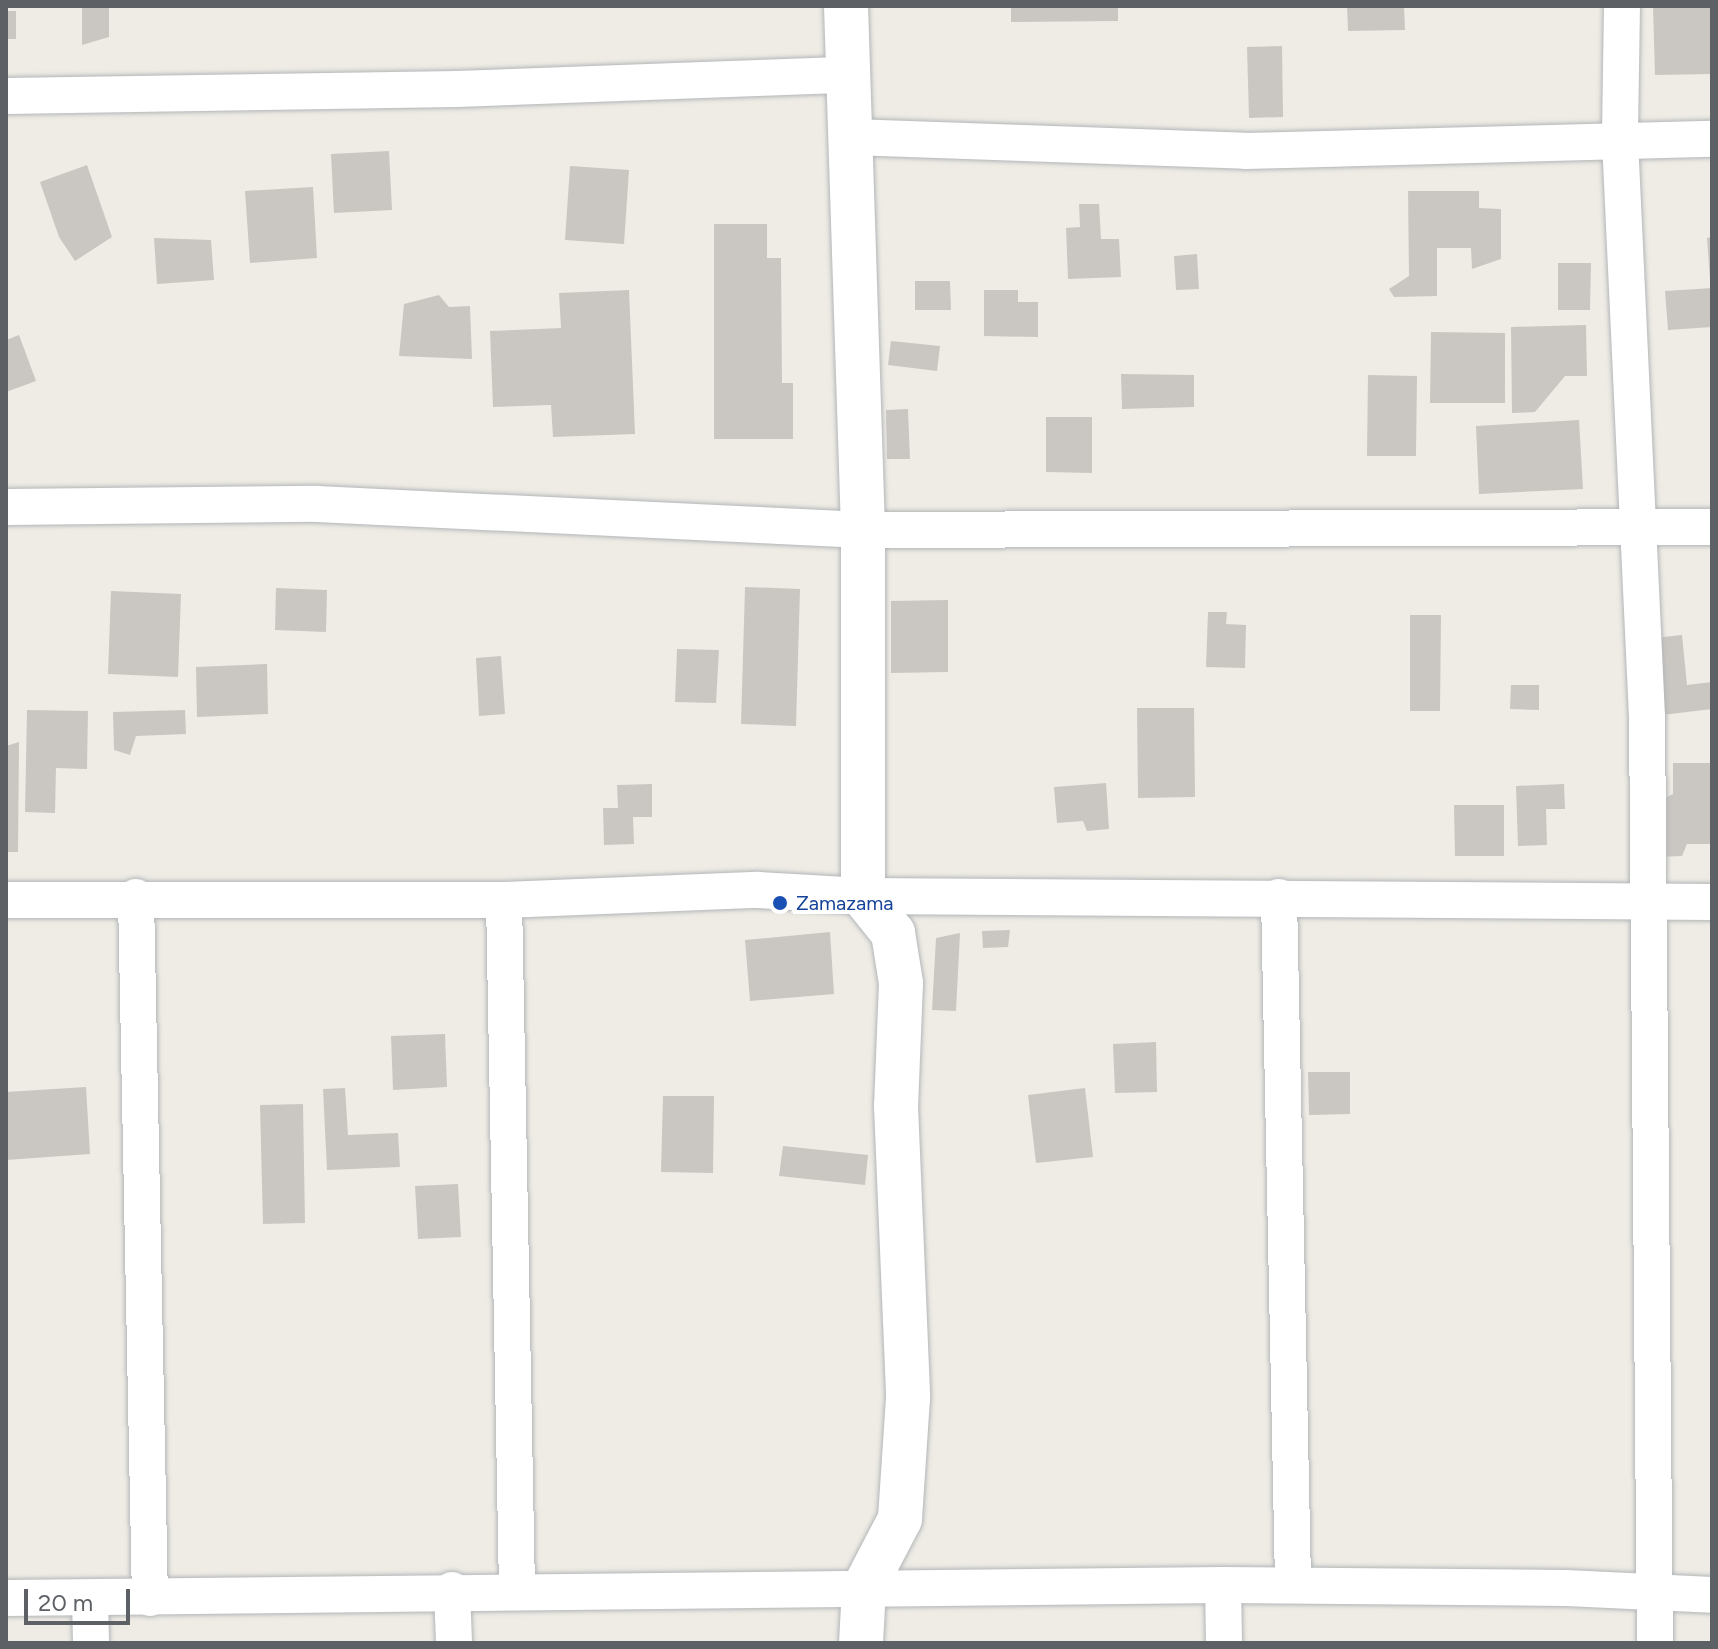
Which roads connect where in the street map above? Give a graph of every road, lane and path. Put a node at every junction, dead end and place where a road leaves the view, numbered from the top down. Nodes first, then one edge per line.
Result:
1 (846, 6) edge
2 (1622, 6) edge
3 (847, 75) junction
4 (6, 96) edge
5 (851, 137) junction
6 (1712, 139) edge
7 (1620, 140) junction
8 (6, 507) edge
9 (1712, 527) edge
10 (1636, 528) junction
11 (863, 530) junction
12 (863, 896) junction
13 (136, 897) junction
14 (1279, 897) junction
15 (6, 900) edge
16 (504, 900) junction
17 (1649, 900) junction
18 (1712, 902) edge
19 (1223, 1585) junction
20 (1293, 1585) junction
21 (864, 1588) junction
22 (452, 1590) junction
23 (517, 1590) junction
24 (1656, 1592) junction
25 (1712, 1595) edge
26 (6, 1598) edge
27 (90, 1598) junction
28 (150, 1598) junction
29 (91, 1643) edge
30 (454, 1643) edge
31 (861, 1643) edge
32 (1224, 1643) edge
33 (1655, 1643) edge

1 - 3 street
2 - 7 street
3 - 4 street
3 - 5 street
5 - 7 street
5 - 11 street
6 - 7 street
7 - 10 street
8 - 11 street
9 - 10 street
10 - 11 street
10 - 17 street
11 - 12 street
12 - 14 street
12 - 16 street
12 - 21 street
13 - 15 street
13 - 16 street
13 - 28 street
14 - 17 street
14 - 20 street
16 - 23 street
17 - 18 street
17 - 24 street
19 - 20 street
19 - 21 street
19 - 32 street
20 - 24 street
21 - 23 street
21 - 31 street
22 - 23 street
22 - 28 street
22 - 30 street
24 - 25 street
24 - 33 street
26 - 27 street
27 - 28 street
27 - 29 street

